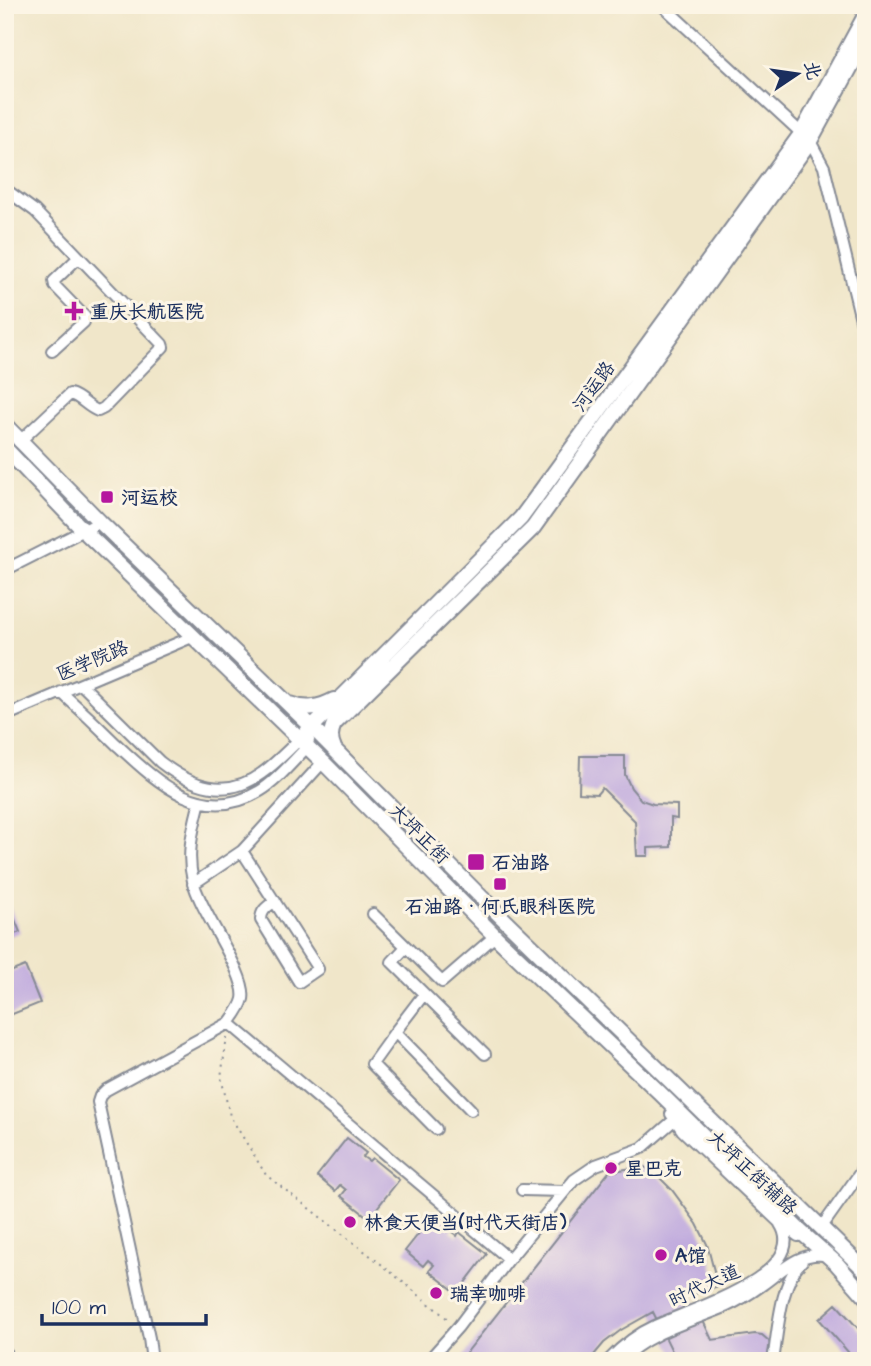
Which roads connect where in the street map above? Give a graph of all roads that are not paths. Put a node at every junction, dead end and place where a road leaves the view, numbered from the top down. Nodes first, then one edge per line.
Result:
1 (662, 5) edge
2 (866, 13) edge
3 (866, 39) edge
4 (805, 137) junction
5 (5, 189) edge
6 (79, 257) junction
7 (866, 340) edge
8 (52, 351) dead end
9 (5, 425) edge
10 (11, 447) edge
11 (100, 522) junction
12 (83, 530) junction
13 (5, 570) edge
14 (192, 637) junction
15 (81, 684) junction
16 (61, 692) junction
17 (344, 694) junction
18 (288, 704) junction
19 (5, 716) edge
20 (312, 727) junction
21 (303, 743) junction
22 (335, 750) junction
23 (323, 762) junction
24 (272, 783) junction
25 (200, 801) junction
26 (242, 851) junction
27 (193, 884) junction
28 (275, 901) junction
29 (373, 914) dead end
30 (495, 936) junction
31 (407, 947) junction
32 (424, 994) junction
33 (229, 1023) junction
34 (394, 1032) junction
35 (485, 1054) dead end
36 (660, 1093) junction
37 (471, 1110) dead end
38 (674, 1120) junction
39 (436, 1129) dead end
40 (866, 1156) edge
41 (522, 1190) dead end
42 (564, 1191) junction
43 (778, 1221) junction
44 (821, 1228) junction
45 (810, 1255) junction
46 (509, 1259) junction
47 (830, 1259) junction
48 (866, 1271) edge
49 (866, 1297) edge
50 (5, 1352) edge
51 (6, 1361) edge
52 (152, 1361) edge
53 (428, 1361) edge
54 (608, 1361) edge
55 (620, 1361) edge
56 (774, 1361) edge

1 - 4 street
2 - 4 main road, 河运路
3 - 4 main road, 河运路
4 - 7 street
4 - 17 main road, 河运路
4 - 22 main road, 河运路
5 - 6 street
6 - 8 street
6 - 10 street
9 - 10 main road
10 - 11 main road, 大坪正街
10 - 12 main road, 大坪正街
11 - 12 street
11 - 18 main road, 大坪正街
12 - 13 street
12 - 14 main road, 大坪正街
14 - 15 street, 医学院路
14 - 21 main road, 大坪正街
15 - 16 street, 医学院路
15 - 21 street
16 - 19 street, 医学院路
16 - 25 street
17 - 18 main road
17 - 20 main road, 河运路
18 - 20 main road, 大坪正街
20 - 21 main road, 河运路
20 - 22 main road, 大坪正街
21 - 23 main road, 大坪正街
21 - 24 street
22 - 44 main road, 大坪正街
23 - 24 street
23 - 26 street
23 - 30 main road, 大坪正街
24 - 25 street
25 - 27 street
26 - 27 street
26 - 28 street
27 - 33 street
28 - 28 street
29 - 31 street
30 - 31 street
30 - 36 main road, 大坪正街
31 - 32 street
32 - 34 street
32 - 35 street
33 - 46 street
33 - 52 street
34 - 37 street
34 - 39 street
36 - 38 street, 大坪正街辅路
36 - 47 main road, 大坪正街
38 - 42 street
38 - 43 street, 大坪正街辅路
40 - 44 street
41 - 42 street
42 - 46 street
43 - 47 street, 大坪正街辅路
43 - 54 street, 时代大道
44 - 48 main road, 大坪正街
45 - 47 street, 时代大道
45 - 55 street, 时代大道
45 - 56 street
46 - 53 street
47 - 49 main road, 大坪正街
50 - 51 street

